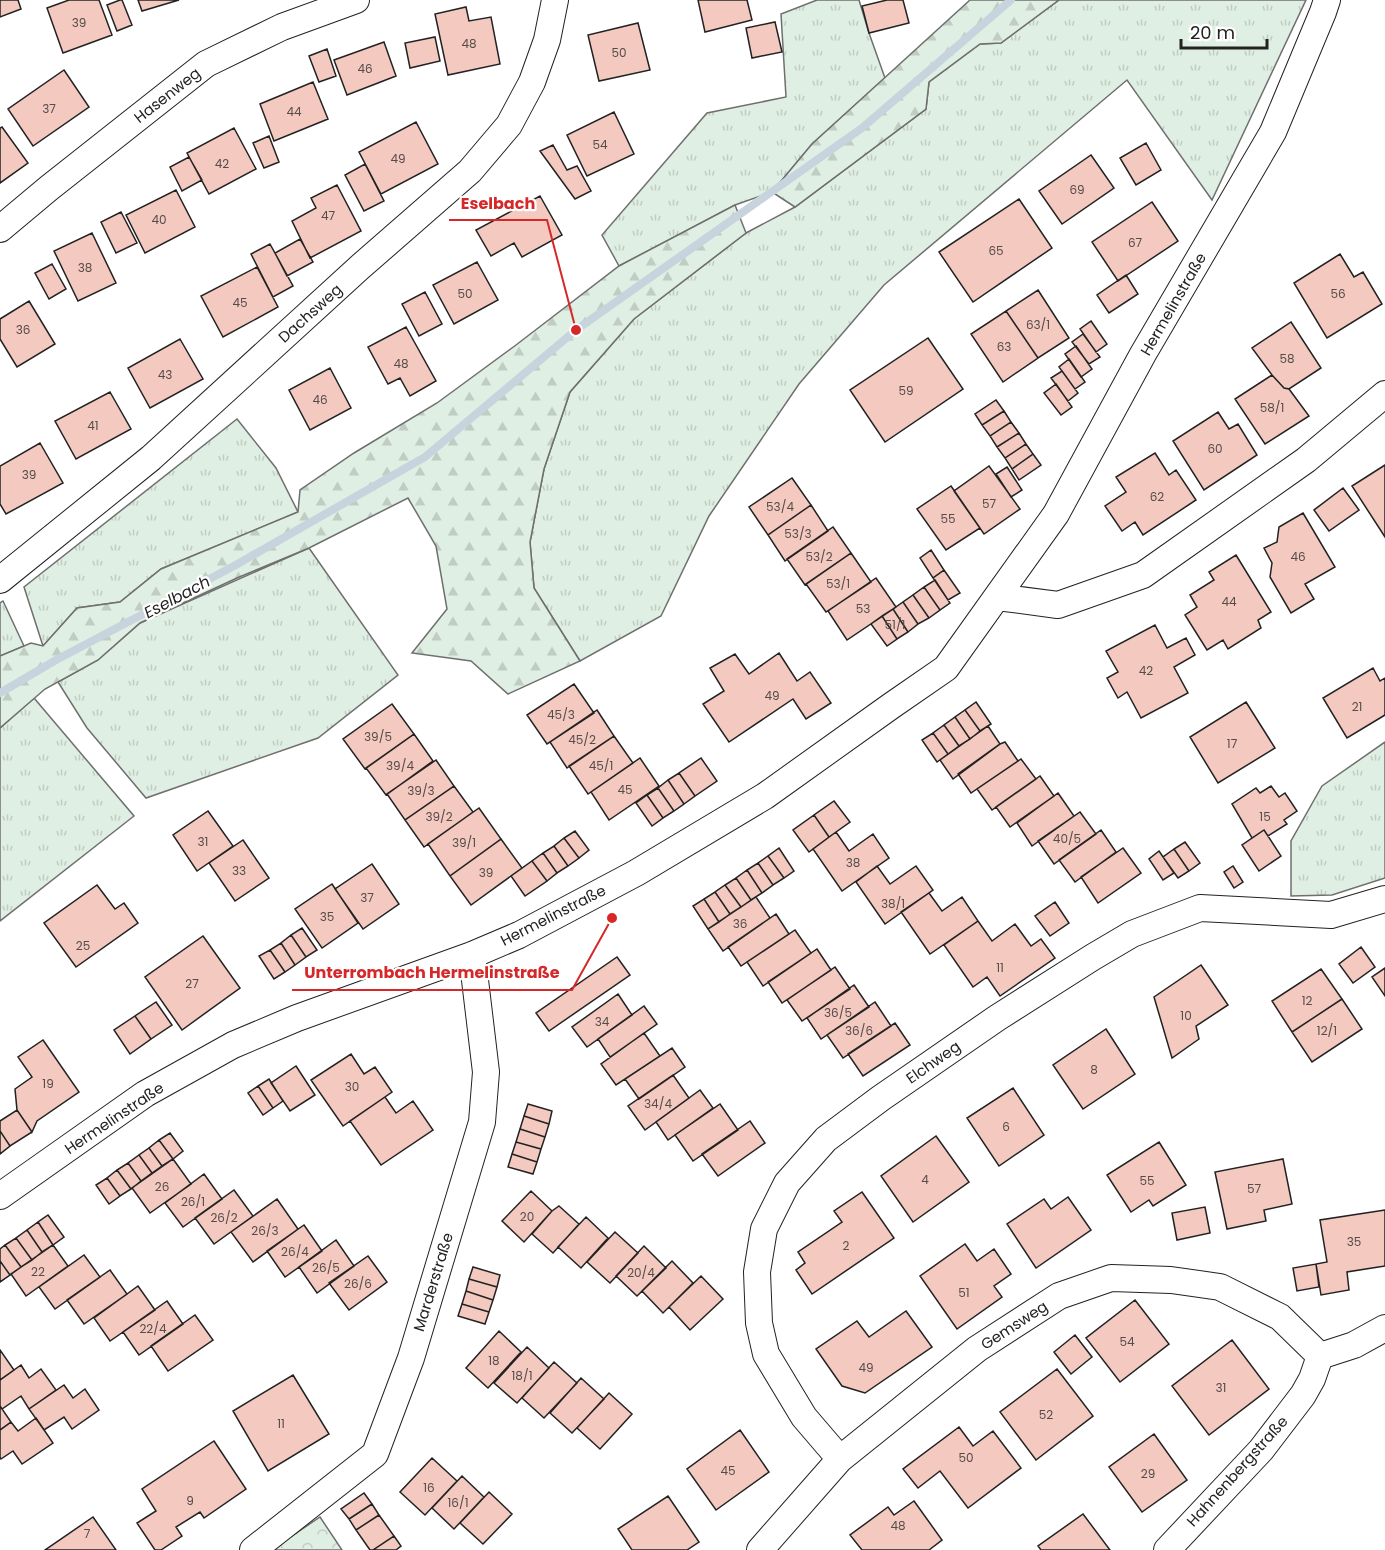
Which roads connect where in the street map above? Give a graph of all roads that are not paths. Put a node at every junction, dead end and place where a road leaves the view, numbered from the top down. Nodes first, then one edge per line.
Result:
1 (356, 0) edge
2 (557, 0) edge
3 (1327, 0) edge
4 (0, 229) edge
5 (1385, 394) edge
6 (0, 580) edge
7 (997, 597) junction
8 (1385, 899) edge
9 (472, 955) junction
10 (0, 1196) edge
11 (1385, 1328) edge
12 (1320, 1356) junction
13 (840, 1459) junction
14 (253, 1550) edge
15 (760, 1550) edge
16 (1167, 1550) edge

1 - 4 street, Hasenweg
2 - 6 street, Dachsweg
3 - 7 street, Hermelinstraße
5 - 7 street
7 - 9 street, Hermelinstraße
8 - 13 street, Elchweg
9 - 10 street, Hermelinstraße
9 - 14 street, Marderstraße
11 - 12 street
12 - 13 street, Gemsweg
12 - 16 street, Hahnenbergstraße
13 - 15 street, Gemsweg

